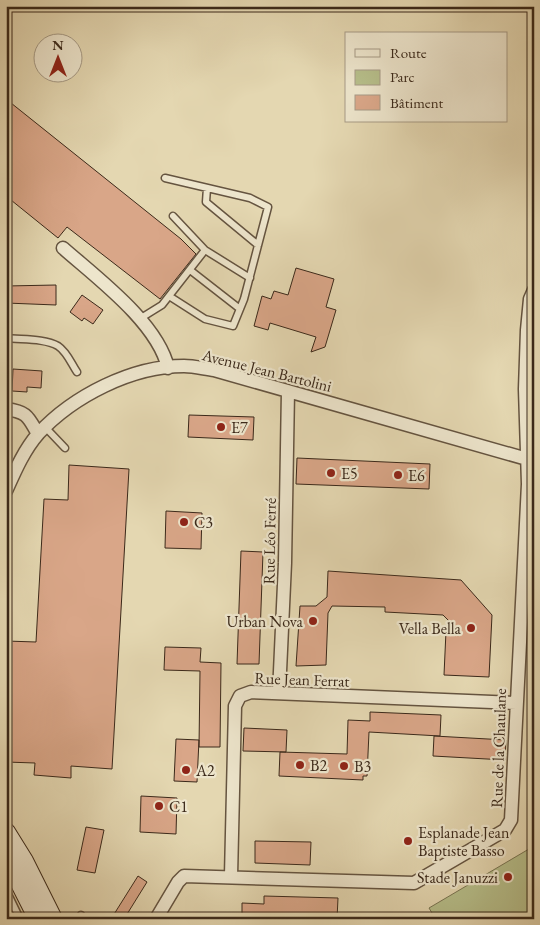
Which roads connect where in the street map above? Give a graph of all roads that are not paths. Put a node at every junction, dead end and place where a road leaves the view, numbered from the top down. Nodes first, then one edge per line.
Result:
1 (165, 178) dead end
2 (207, 188) junction
3 (173, 216) dead end
4 (258, 245) junction
5 (63, 248) dead end
6 (205, 250) junction
7 (190, 270) junction
8 (250, 278) junction
9 (534, 290) edge
10 (169, 296) junction
11 (240, 309) junction
12 (141, 318) junction
13 (6, 338) edge
14 (168, 368) junction
15 (76, 372) dead end
16 (288, 390) junction
17 (6, 409) edge
18 (42, 431) junction
19 (65, 448) dead end
20 (531, 460) edge
21 (6, 491) edge
22 (279, 693) junction
23 (516, 703) junction
24 (6, 832) edge
25 (6, 856) edge
26 (231, 876) junction
27 (6, 890) edge
28 (20, 919) edge
29 (38, 919) edge
30 (53, 919) edge
31 (156, 919) edge

1 - 2 lane
2 - 4 lane
2 - 4 lane
3 - 6 lane
4 - 8 lane
5 - 12 street
6 - 7 lane
6 - 8 lane
7 - 10 lane
7 - 11 lane
8 - 11 lane
9 - 20 street, Rue de la Chaulane
10 - 11 lane
10 - 12 lane
12 - 14 street
13 - 15 lane
14 - 16 street, Avenue Jean Bartolini
14 - 18 street, Avenue Jean Bartolini
16 - 20 street, Avenue Jean Bartolini
16 - 22 street, Rue Léo Ferré
17 - 18 street
18 - 19 lane
18 - 21 street, Avenue Jean Bartolini
20 - 23 street, Rue de la Chaulane
22 - 23 street, Rue Jean Ferrat
22 - 26 street, Rue Jean Ferrat
23 - 26 street, Rue de la Chaulane
24 - 30 street
25 - 29 street
26 - 31 street, Rue de la Chaulane
27 - 28 lane

